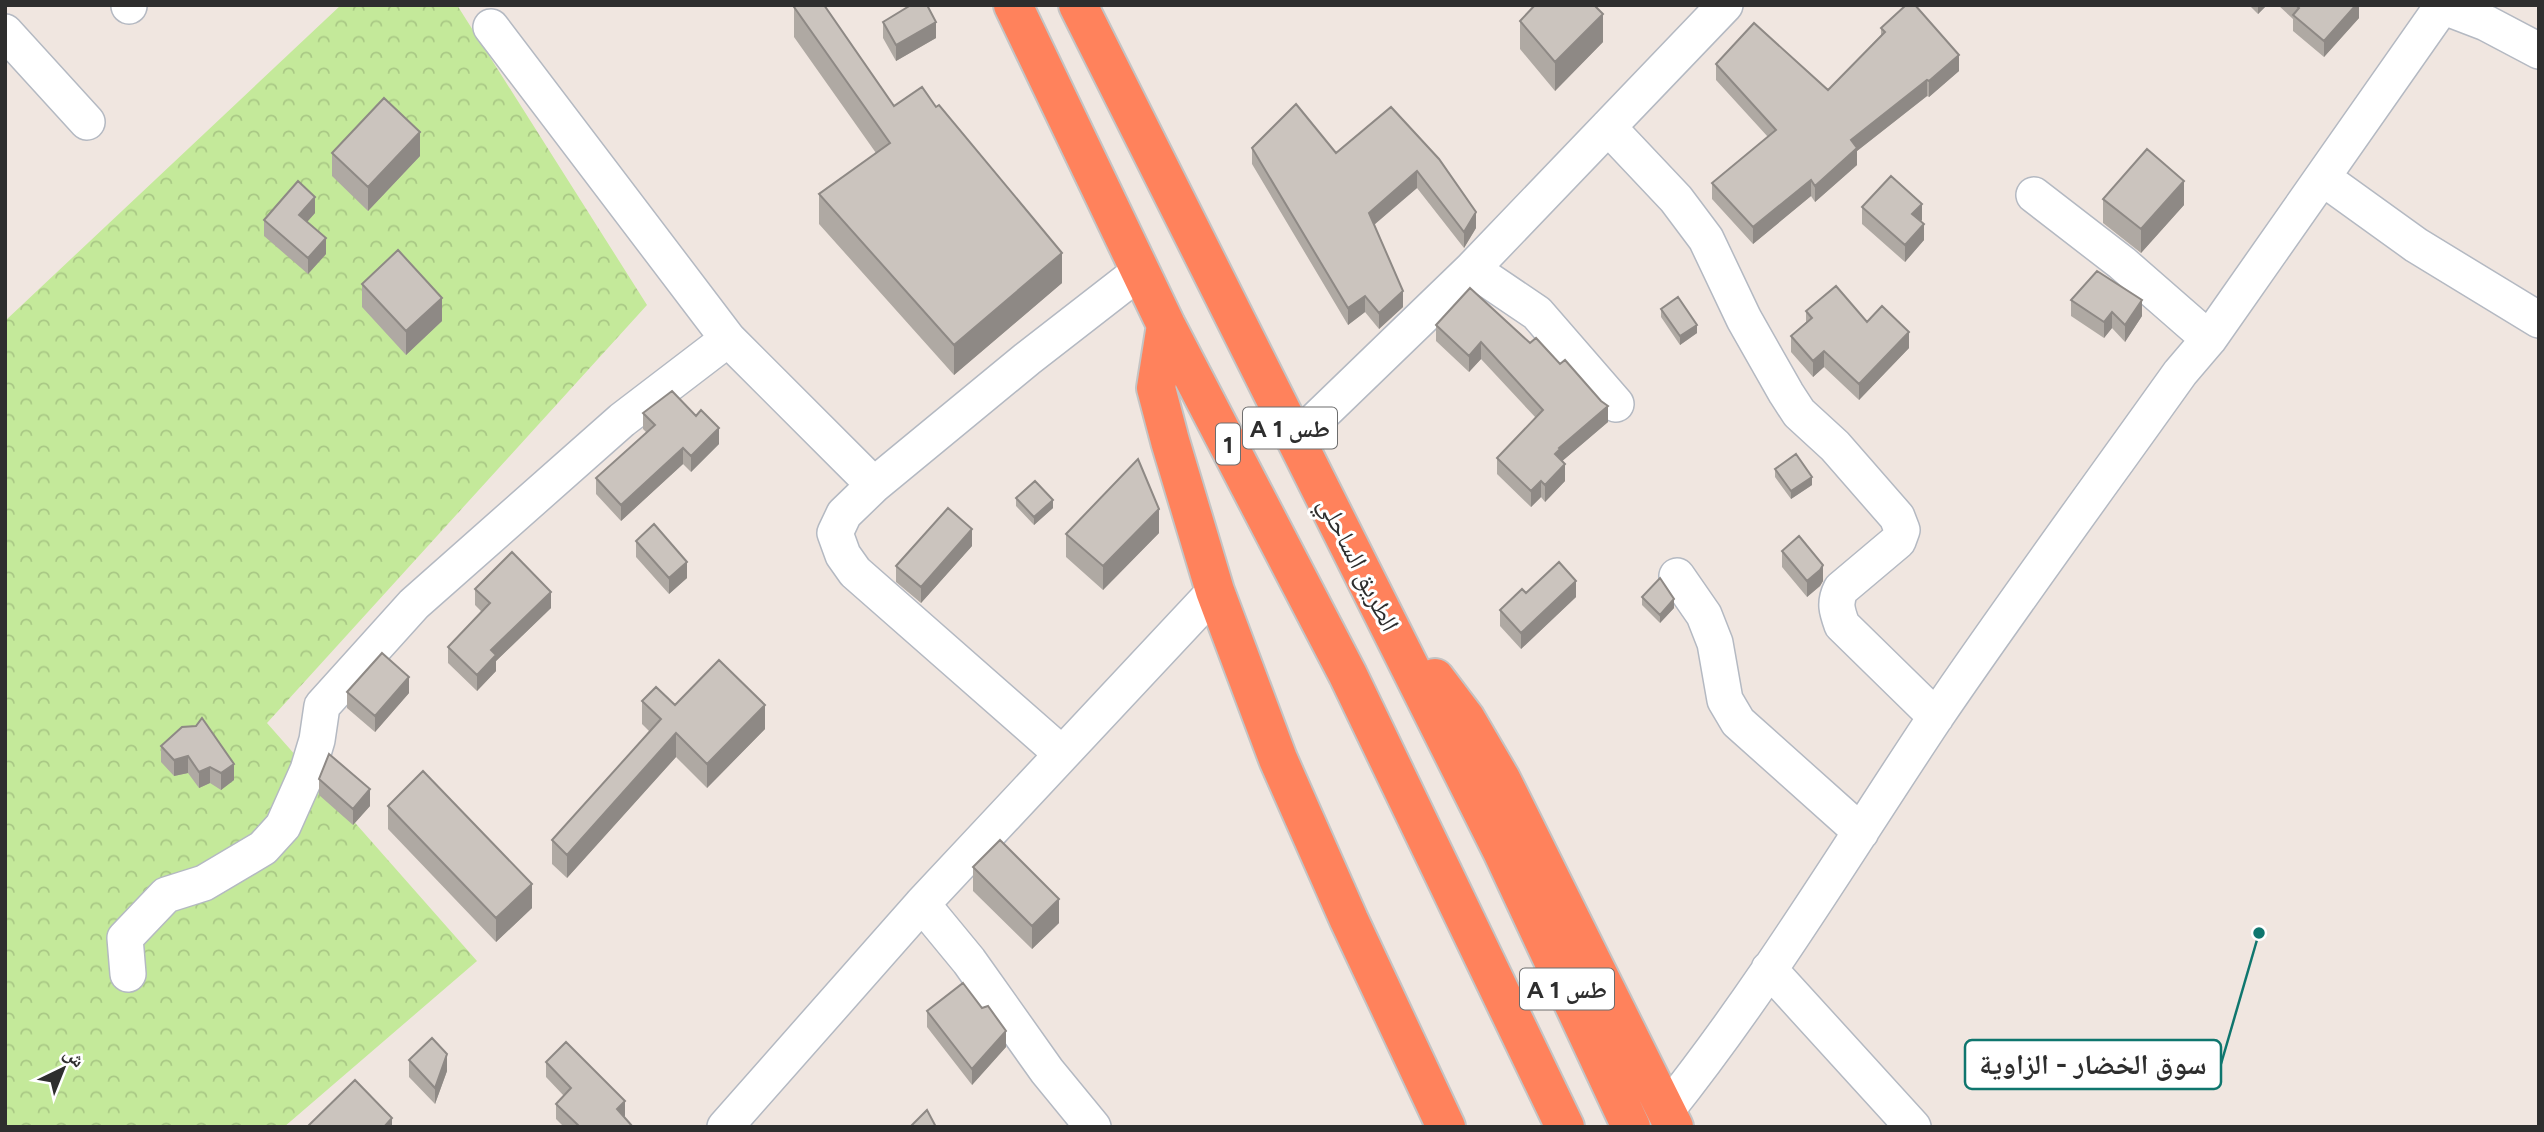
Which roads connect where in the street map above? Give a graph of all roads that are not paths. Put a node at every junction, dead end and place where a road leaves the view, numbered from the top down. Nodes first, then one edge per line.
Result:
1 (1013, 5) edge
2 (1078, 5) edge
3 (1725, 5) edge
4 (2441, 6) edge
5 (491, 27) dead end
6 (5, 32) edge
7 (2539, 51) edge
8 (88, 122) dead end
9 (1608, 127) junction
10 (2323, 178) junction
11 (2034, 195) dead end
12 (1472, 269) junction
13 (1139, 272) junction
14 (2539, 320) edge
15 (1166, 325) junction
16 (728, 339) junction
17 (2209, 339) junction
18 (1616, 404) dead end
19 (1296, 439) junction
20 (874, 485) junction
21 (1677, 576) dead end
22 (1214, 591) junction
23 (1377, 601) junction
24 (1936, 717) junction
25 (1062, 754) junction
26 (1861, 832) junction
27 (1448, 881) joint
28 (922, 904) junction
29 (1769, 969) junction
30 (128, 974) dead end
31 (1670, 1119) edge
32 (725, 1127) edge
33 (1093, 1127) edge
34 (1446, 1127) edge
35 (1565, 1127) edge
36 (1631, 1127) edge
37 (1913, 1127) edge

1 - 13 highway, 1
2 - 19 highway, الطريق الساحلي / A 1 طس
3 - 9 street
4 - 7 street
4 - 10 street
5 - 16 street
6 - 8 street
9 - 12 street
9 - 24 street
10 - 14 street
10 - 17 street
11 - 17 street
12 - 18 street
12 - 19 street
13 - 15 highway, 1
13 - 20 street
15 - 22 highway
15 - 27 highway, 1
16 - 20 street
16 - 30 street
17 - 24 street
19 - 23 highway, الطريق الساحلي / A 1 طس
20 - 25 street
21 - 26 street
22 - 25 street
22 - 34 highway
23 - 31 highway
23 - 36 highway, الطريق الساحلي / A 1 طس
24 - 26 street
25 - 28 street
26 - 29 street
27 - 35 highway, A 1 طس
28 - 32 street
28 - 33 street
29 - 31 street
29 - 37 street

